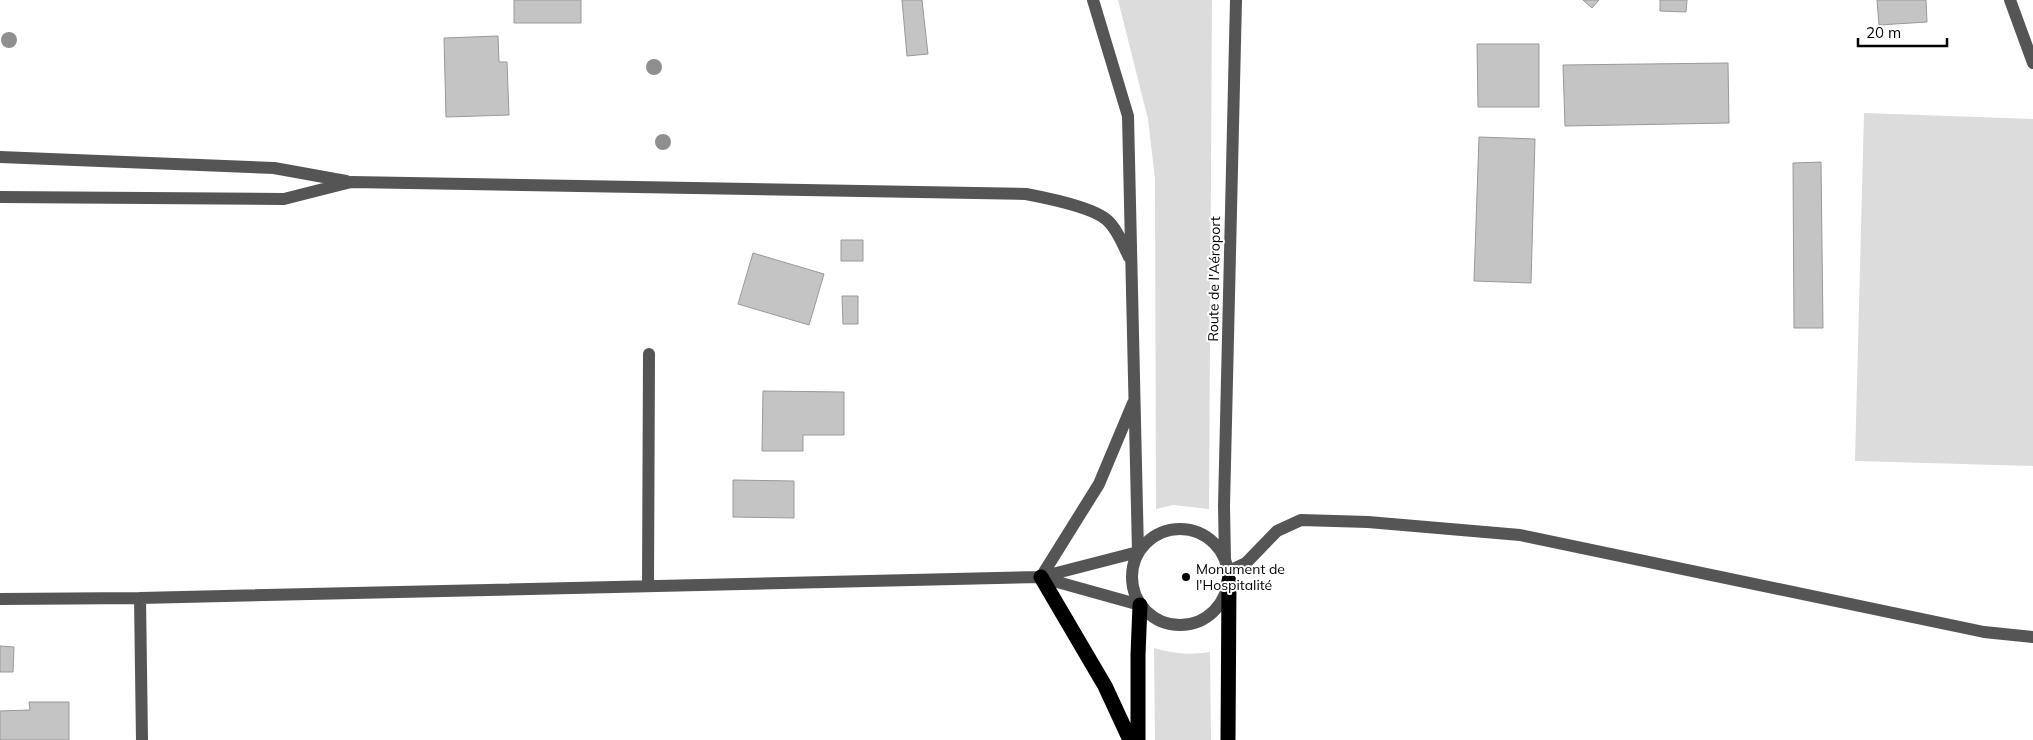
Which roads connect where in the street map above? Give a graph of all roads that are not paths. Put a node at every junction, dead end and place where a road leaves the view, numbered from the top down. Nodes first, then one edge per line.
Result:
1 (1093, 0) edge
2 (1236, 0) edge
3 (2010, 0) edge
4 (2033, 63) edge
5 (0, 157) edge
6 (351, 182) junction
7 (0, 197) edge
8 (1132, 264) junction
9 (648, 354) dead end
10 (1135, 398) junction
11 (1138, 552) junction
12 (1228, 570) junction
13 (1041, 577) junction
14 (648, 586) junction
15 (0, 598) edge
16 (140, 598) junction
17 (1140, 605) junction
18 (2033, 637) edge
19 (142, 740) edge
20 (1130, 740) edge
21 (1138, 740) edge
22 (1228, 740) edge

1 - 8 street
2 - 12 street, Route de l'Aéroport
3 - 4 street
5 - 6 street
6 - 7 street
6 - 8 street
8 - 10 street
9 - 14 street
10 - 11 street
10 - 13 street
11 - 12 street
11 - 13 street
11 - 17 street
12 - 17 street
12 - 18 street
12 - 22 highway
13 - 14 street
13 - 17 street
13 - 20 highway
14 - 16 street
15 - 16 street
16 - 19 street
17 - 21 highway

